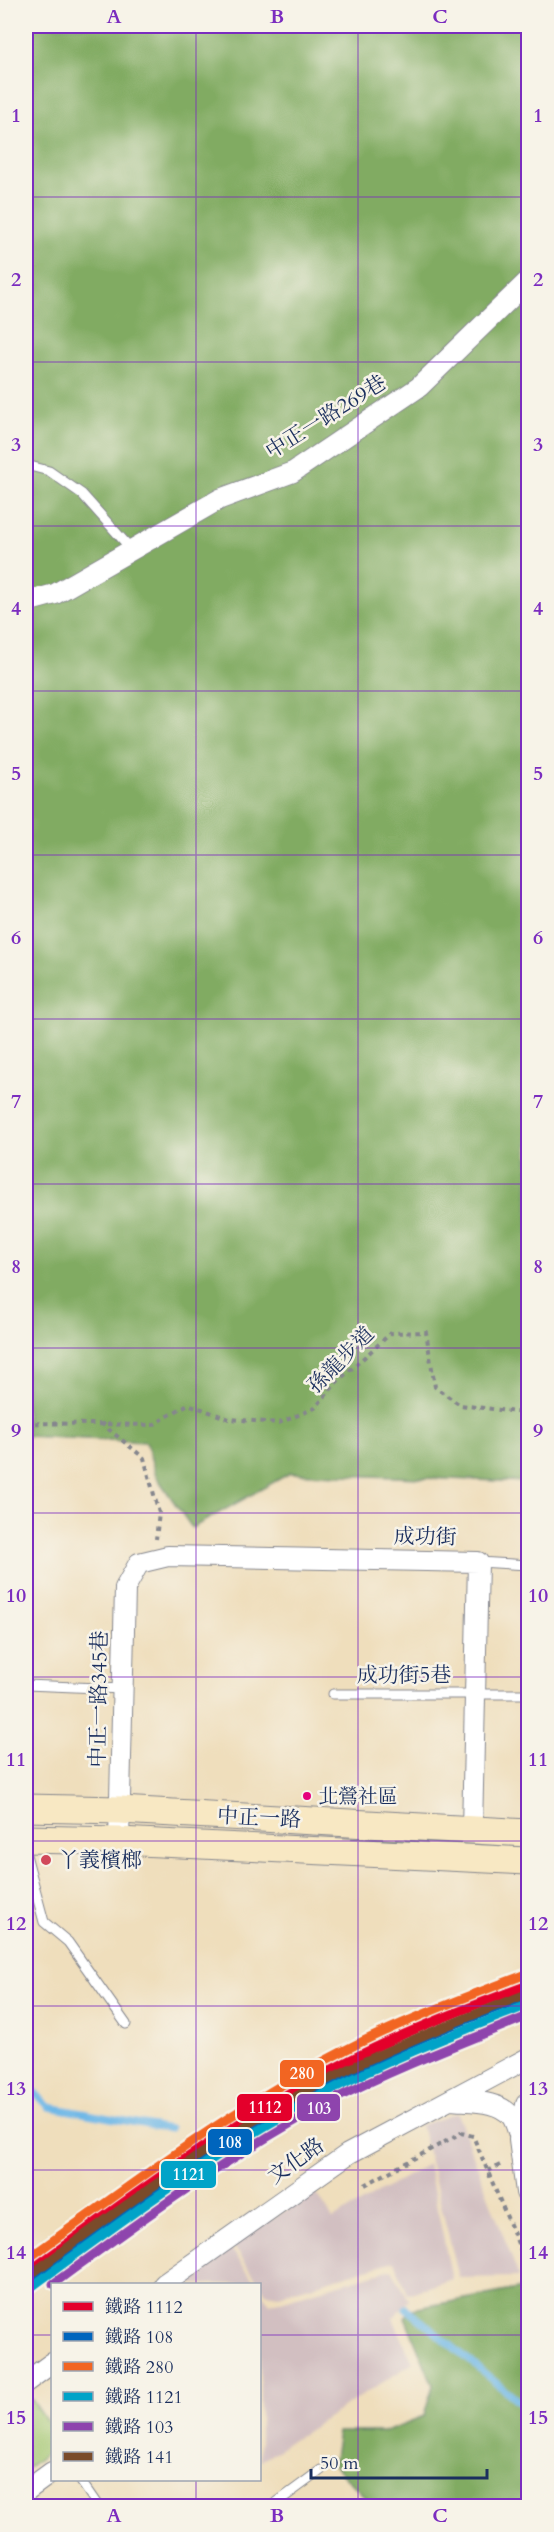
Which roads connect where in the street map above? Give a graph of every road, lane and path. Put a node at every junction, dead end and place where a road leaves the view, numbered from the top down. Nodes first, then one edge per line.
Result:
1 (528, 281) edge
2 (26, 465) edge
3 (132, 550) junction
4 (26, 602) edge
5 (528, 1410) edge
6 (100, 1422) junction
7 (26, 1423) edge
8 (146, 1561) junction
9 (478, 1562) junction
10 (528, 1565) edge
11 (26, 1686) edge
12 (123, 1689) junction
13 (476, 1693) junction
14 (333, 1694) dead end
15 (528, 1694) edge
16 (26, 1808) edge
17 (120, 1810) junction
18 (472, 1830) junction
19 (528, 1833) edge
20 (26, 1839) edge
21 (119, 1841) junction
22 (26, 1855) edge
23 (528, 1862) edge
24 (126, 2024) dead end
25 (528, 2058) edge
26 (452, 2100) junction
27 (528, 2105) edge
28 (521, 2140) junction
29 (500, 2166) dead end
30 (488, 2171) junction
31 (365, 2185) dead end
32 (528, 2192) edge
33 (524, 2258) dead end
34 (165, 2283) edge
35 (51, 2364) edge
36 (26, 2382) edge
37 (321, 2470) dead end
38 (51, 2473) edge
39 (81, 2481) edge
40 (26, 2491) edge
41 (98, 2506) edge
42 (272, 2506) edge

1 - 3 street, 中正一路269巷
2 - 3 lane
3 - 4 street, 中正一路269巷
5 - 6 path, 孫龍步道
6 - 7 path, 孫龍步道
6 - 8 path
8 - 9 street, 成功街
8 - 12 street, 中正一路345巷
9 - 10 lane
9 - 13 street, 成功街
11 - 12 lane
12 - 17 street, 中正一路345巷
13 - 14 lane, 成功街5巷
13 - 15 lane, 成功街5巷
13 - 18 street, 成功街
16 - 17 main road, 中正一路
17 - 18 main road, 中正一路
17 - 21 street, 中正一路345巷
18 - 19 main road, 中正一路
20 - 21 main road, 中正一路
21 - 23 main road, 中正一路
22 - 24 lane
25 - 26 street, 文化路
26 - 28 street
26 - 34 street, 文化路
27 - 28 street
28 - 32 street
29 - 30 path
30 - 31 path
30 - 33 path
35 - 36 street
37 - 42 lane
38 - 40 street
39 - 41 lane

